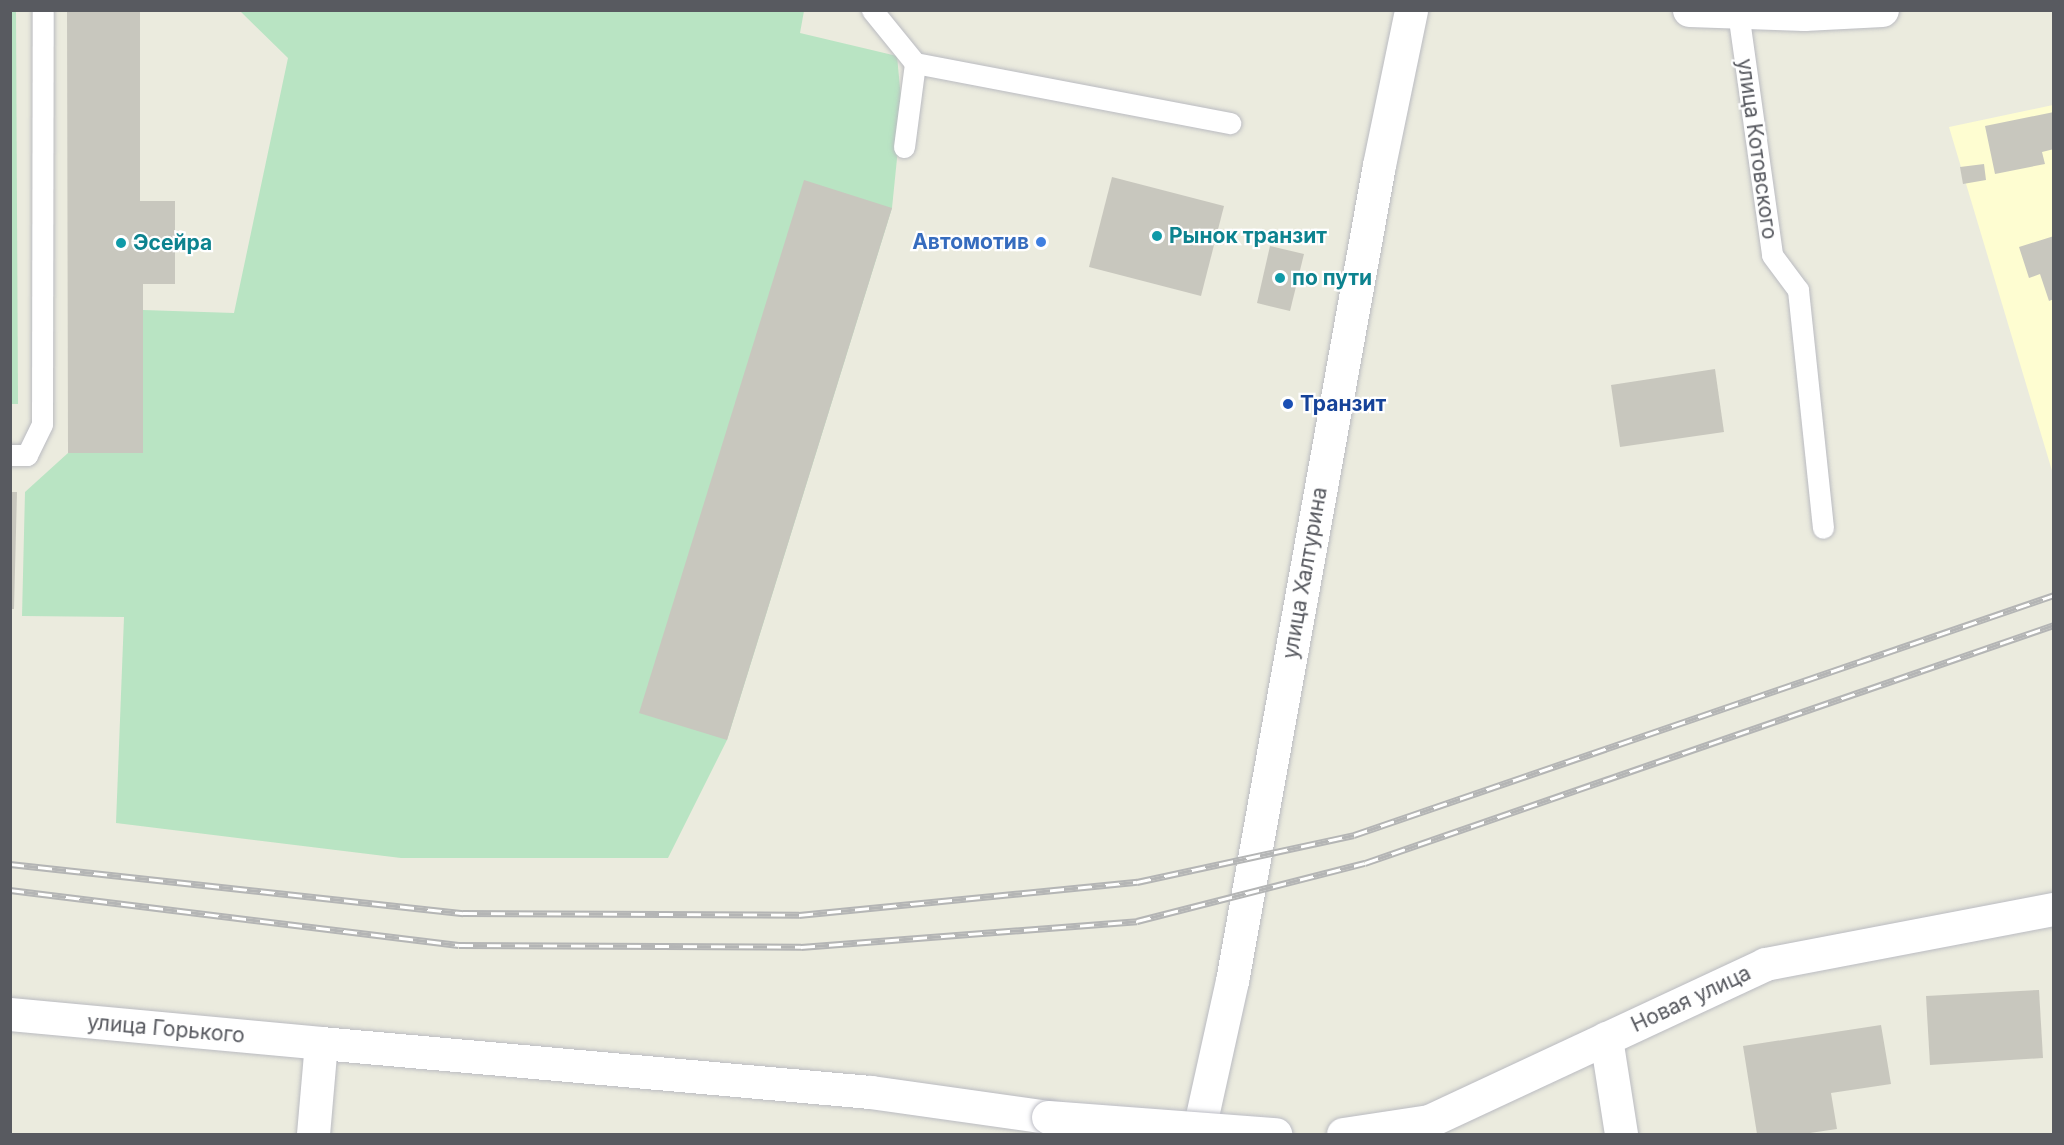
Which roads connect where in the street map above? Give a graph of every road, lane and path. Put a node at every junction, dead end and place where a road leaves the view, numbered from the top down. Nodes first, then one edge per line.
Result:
1 (43, 10) edge
2 (872, 10) edge
3 (1411, 10) edge
4 (1689, 10) edge
5 (1882, 10) edge
6 (1737, 12) junction
7 (915, 63) junction
8 (1230, 123) dead end
9 (904, 147) dead end
10 (10, 455) edge
11 (1823, 528) dead end
12 (2048, 916) edge
13 (10, 1014) edge
14 (1606, 1038) junction
15 (321, 1043) junction
16 (313, 1134) edge
17 (1198, 1134) edge
18 (1275, 1134) edge
19 (1343, 1134) edge
20 (1621, 1134) edge

1 - 10 lane
2 - 7 lane
3 - 17 street, улица Халтурина
4 - 6 street
5 - 6 street
6 - 11 lane, улица Котовского
7 - 8 lane
7 - 9 lane
12 - 14 street, Новая улица
13 - 15 street, улица Горького
14 - 19 street, Новая улица
14 - 20 street
15 - 16 street
15 - 18 street, улица Горького, bridge

